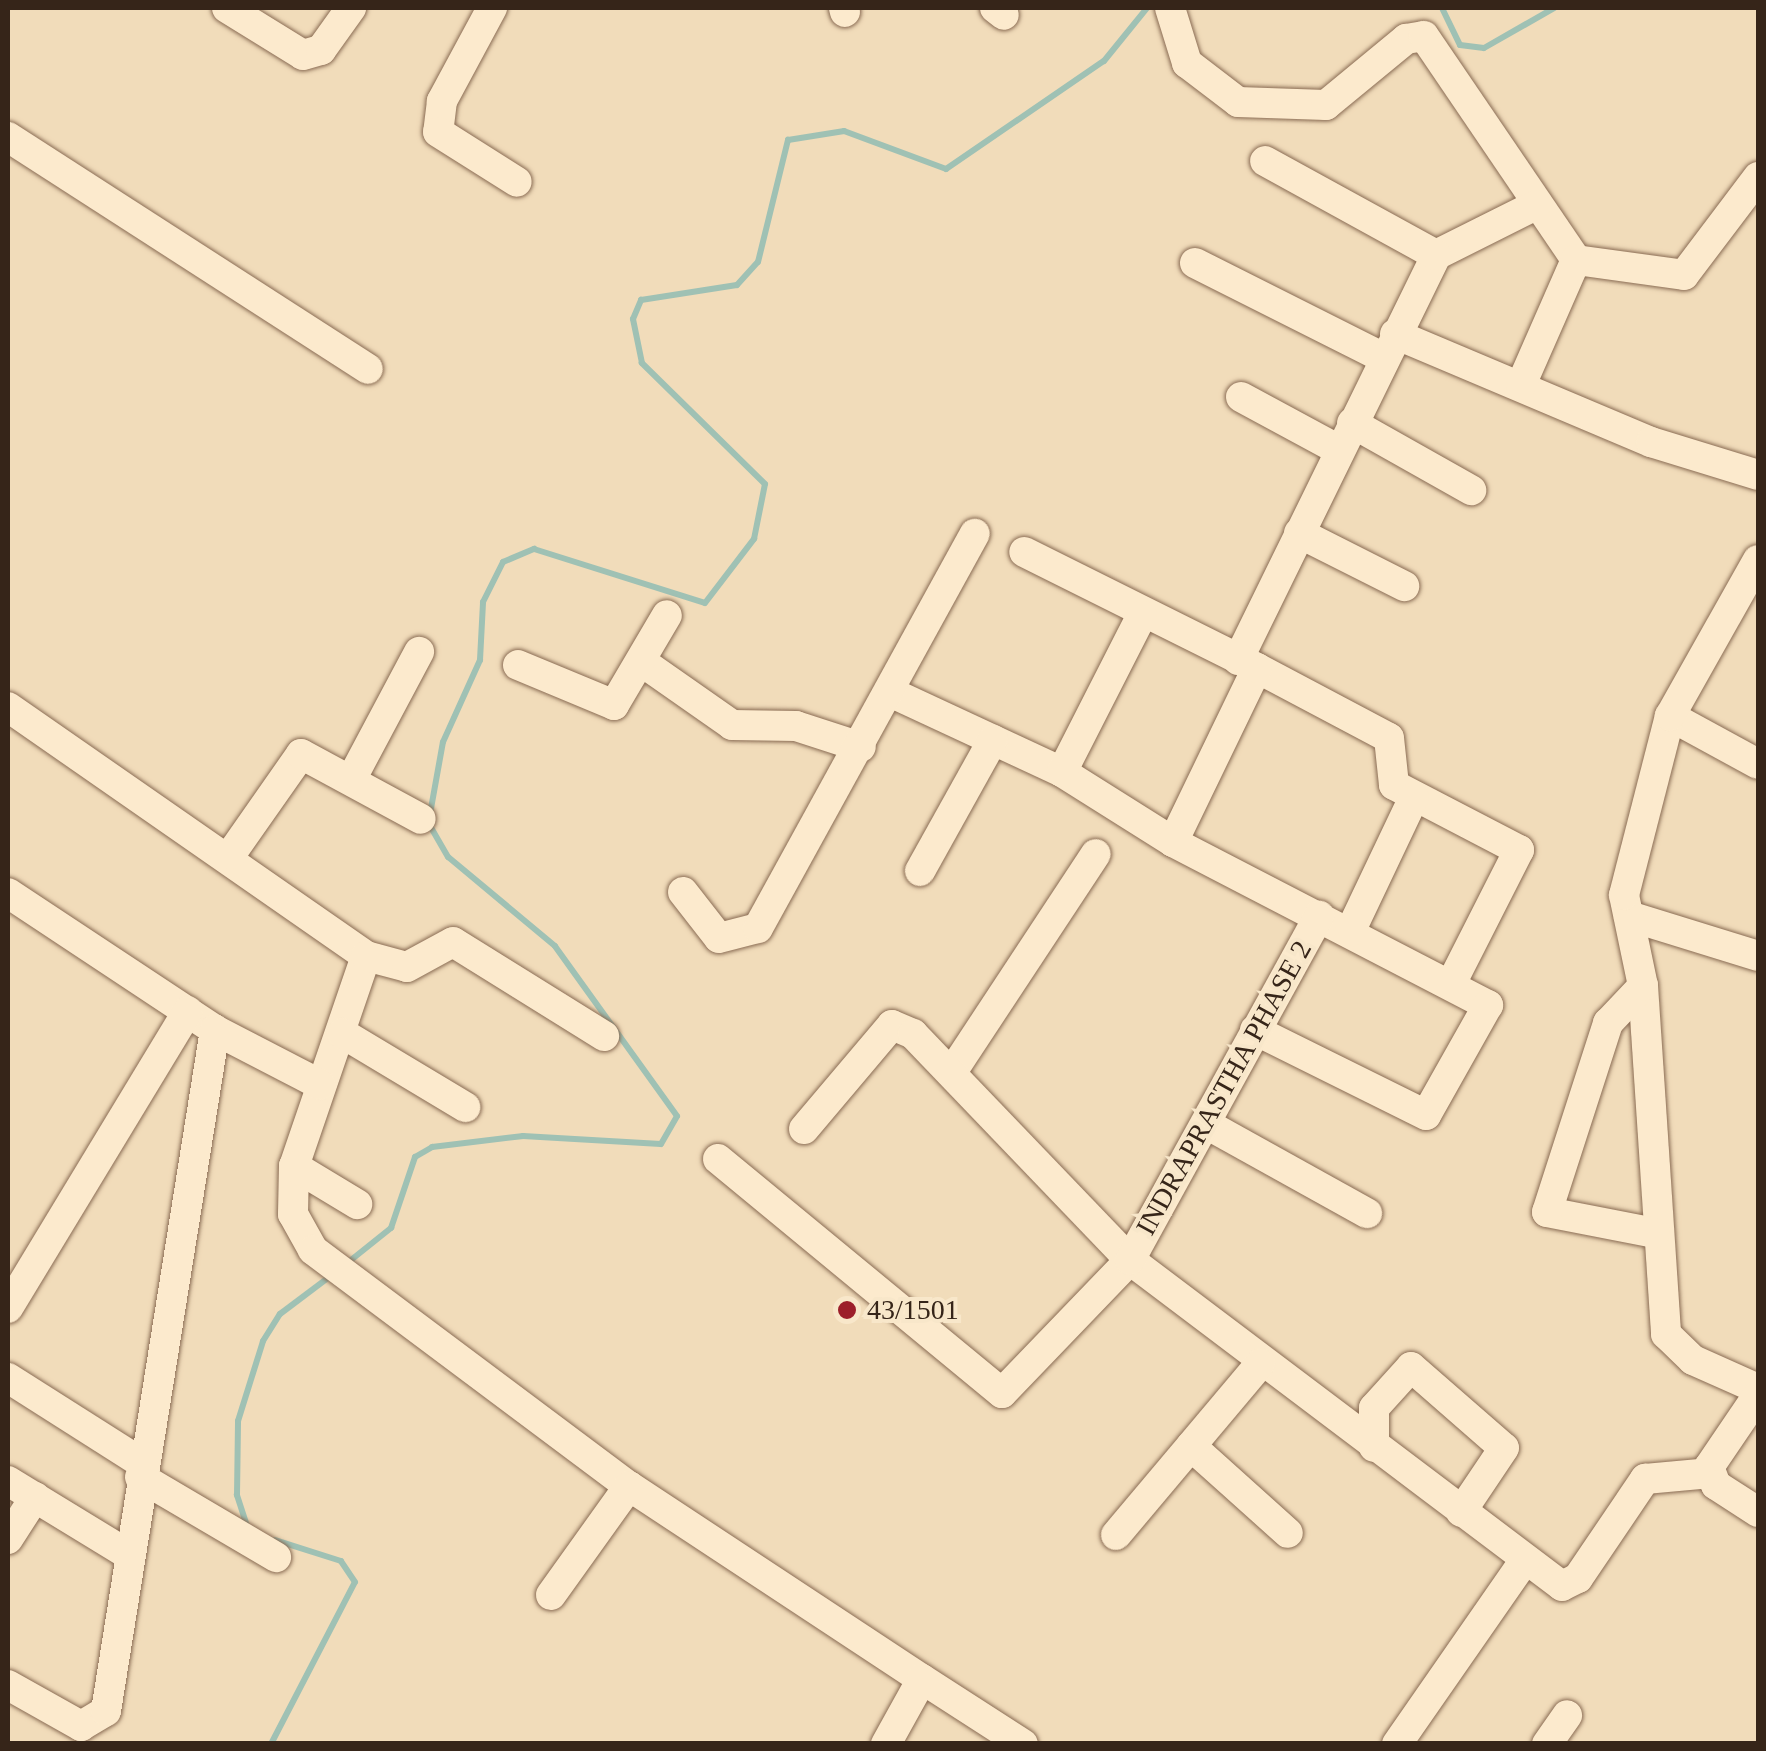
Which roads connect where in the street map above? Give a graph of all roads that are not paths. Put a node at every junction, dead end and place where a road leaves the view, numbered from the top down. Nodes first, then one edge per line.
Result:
1 (227, 8) edge
2 (351, 8) edge
3 (492, 8) edge
4 (1170, 8) edge
5 (8, 136) edge
6 (1265, 161) dead end
7 (1758, 177) edge
8 (517, 182) dead end
9 (1536, 204) junction
10 (1436, 255) junction
11 (1576, 260) junction
12 (1195, 263) dead end
13 (1389, 346) junction
14 (368, 369) dead end
15 (1521, 385) junction
16 (1241, 398) dead end
17 (1345, 437) junction
18 (1758, 475) edge
19 (1471, 490) dead end
20 (1299, 533) junction
21 (975, 534) dead end
22 (1024, 552) dead end
23 (1758, 560) edge
24 (1404, 586) dead end
25 (667, 615) dead end
26 (1142, 615) junction
27 (420, 652) dead end
28 (645, 664) junction
29 (1247, 664) junction
30 (518, 665) dead end
31 (892, 693) junction
32 (8, 707) edge
33 (1670, 716) junction
34 (993, 740) junction
35 (861, 747) junction
36 (1758, 764) edge
37 (1062, 772) junction
38 (352, 778) junction
39 (1414, 797) junction
40 (420, 819) dead end
41 (1173, 842) junction
42 (231, 854) junction
43 (1096, 854) dead end
44 (920, 871) dead end
45 (684, 892) dead end
46 (8, 893) edge
47 (1319, 916) junction
48 (1629, 916) junction
49 (1350, 932) junction
50 (366, 956) junction
51 (1758, 956) edge
52 (1451, 984) junction
53 (1643, 986) junction
54 (188, 1012) junction
55 (215, 1030) junction
56 (1255, 1030) junction
57 (342, 1032) junction
58 (604, 1036) dead end
59 (952, 1072) junction
60 (321, 1084) junction
61 (465, 1107) dead end
62 (1208, 1124) junction
63 (804, 1129) dead end
64 (718, 1159) dead end
65 (294, 1166) junction
66 (357, 1204) dead end
67 (1366, 1213) dead end
68 (1656, 1233) junction
69 (1130, 1260) junction
70 (8, 1308) edge
71 (1260, 1364) junction
72 (8, 1378) edge
73 (1758, 1392) edge
74 (1191, 1446) junction
75 (1374, 1447) junction
76 (141, 1470) junction
77 (1712, 1473) junction
78 (8, 1481) edge
79 (629, 1486) junction
80 (34, 1497) junction
81 (1461, 1512) junction
82 (1758, 1512) edge
83 (1288, 1533) dead end
84 (1116, 1535) dead end
85 (8, 1538) edge
86 (129, 1554) junction
87 (276, 1557) dead end
88 (1526, 1560) junction
89 (551, 1595) dead end
90 (922, 1679) junction
91 (8, 1685) edge
92 (1567, 1715) dead end
93 (1022, 1743) edge
94 (886, 1744) edge
95 (1397, 1744) edge
96 (1547, 1744) edge

1 - 2 street
3 - 8 street
4 - 9 street
5 - 14 street
6 - 10 street
7 - 11 street
9 - 10 street
9 - 11 street
10 - 13 street
11 - 15 street
12 - 13 street
13 - 15 street
13 - 17 street
15 - 18 street
16 - 17 street
17 - 19 street
17 - 20 street
20 - 24 street
20 - 29 street
21 - 31 street
22 - 26 street
23 - 33 street
25 - 28 street
26 - 29 street
26 - 37 street
27 - 38 street
28 - 30 street
28 - 35 street
29 - 39 street
29 - 41 street
31 - 34 street
31 - 35 street
32 - 42 street
33 - 36 street
33 - 48 street
34 - 37 street
34 - 44 street
35 - 45 street
37 - 41 street
38 - 40 street
38 - 42 street
39 - 49 street
39 - 52 street
41 - 47 street
42 - 50 street
43 - 59 street
46 - 54 street
47 - 49 street
47 - 56 street, INDRAPRASTHA PHASE 2
48 - 51 street
48 - 53 street
49 - 52 street
50 - 57 street
50 - 58 street
52 - 56 street
53 - 68 street
53 - 68 street
54 - 55 street
54 - 70 street
55 - 60 street
55 - 76 street
56 - 62 street, INDRAPRASTHA PHASE 2
57 - 60 street
57 - 61 street
59 - 63 street
59 - 69 street
60 - 65 street
62 - 67 street
62 - 69 street, INDRAPRASTHA PHASE 2
64 - 69 street, INDRAPRASTHA PHASE 2
65 - 66 street
65 - 79 street
68 - 73 street
69 - 71 street
71 - 74 street
71 - 75 street
72 - 76 street
73 - 77 street
74 - 83 street
74 - 84 street
75 - 81 street
75 - 81 street
76 - 86 street
76 - 87 street
77 - 82 street
77 - 88 street
78 - 80 street
79 - 89 street
79 - 90 street
80 - 85 street
80 - 86 street
81 - 88 street
86 - 91 street
88 - 95 street
90 - 93 street
90 - 94 street
92 - 96 street

